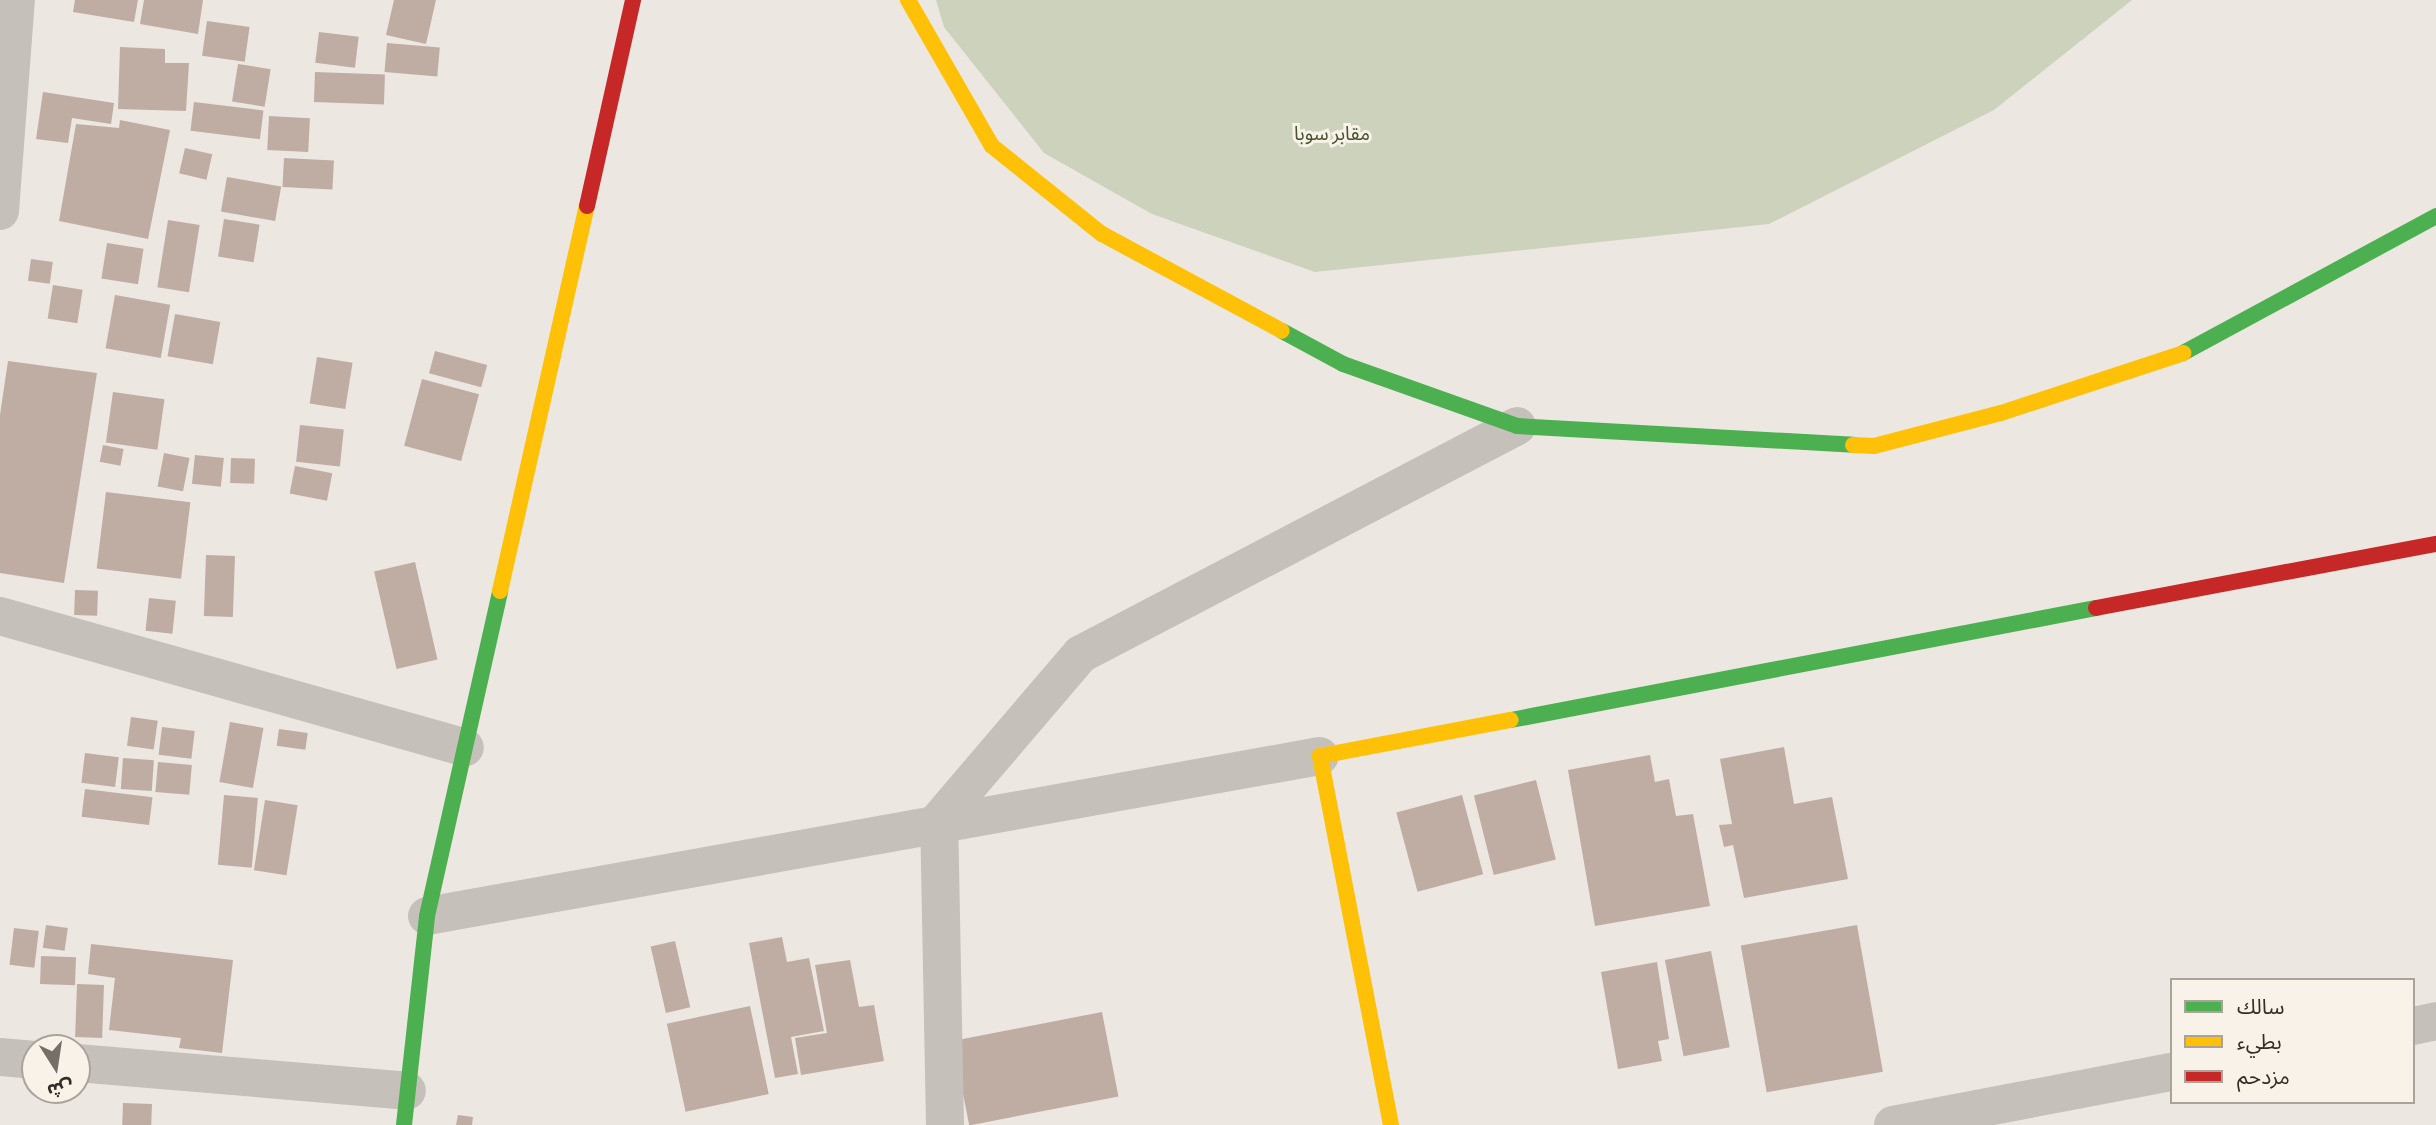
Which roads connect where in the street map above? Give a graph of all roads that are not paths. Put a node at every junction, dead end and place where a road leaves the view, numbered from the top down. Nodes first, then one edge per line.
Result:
1 (16, 0) edge
2 (633, 0) edge
3 (908, 0) edge
4 (0, 211) edge
5 (2436, 216) edge
6 (1517, 426) junction
7 (2436, 544) edge
8 (0, 616) edge
9 (464, 748) junction
10 (1320, 756) junction
11 (939, 820) junction
12 (427, 916) junction
13 (2436, 1021) edge
14 (2415, 1026) edge
15 (0, 1057) edge
16 (21, 1059) edge
17 (91, 1065) edge
18 (2170, 1072) edge
19 (406, 1108) edge
20 (945, 1125) edge
21 (1391, 1125) edge
22 (1893, 1125) edge

1 - 4 street
2 - 9 street
3 - 6 street
5 - 6 street
6 - 11 street
7 - 10 street
8 - 9 street
9 - 12 street
10 - 11 street
10 - 21 street
11 - 12 street
11 - 20 street
12 - 19 street
13 - 14 street
15 - 16 street
17 - 19 street
18 - 22 street

